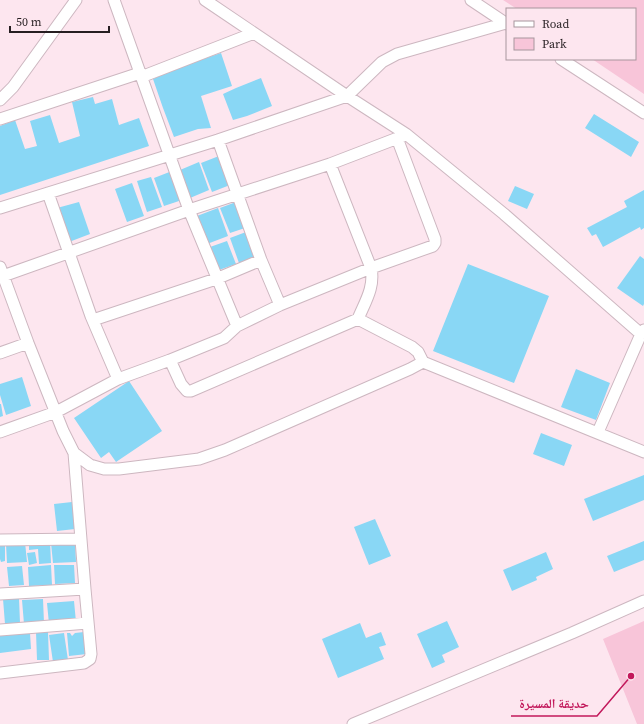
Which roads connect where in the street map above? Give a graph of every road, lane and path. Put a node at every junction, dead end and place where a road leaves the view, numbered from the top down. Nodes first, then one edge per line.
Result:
1 (76, 0) edge
2 (114, 0) edge
3 (205, 0) edge
4 (476, 2) edge
5 (506, 24) edge
6 (254, 33) junction
7 (563, 60) edge
8 (141, 75) junction
9 (347, 96) junction
10 (0, 100) edge
11 (644, 113) edge
12 (0, 118) edge
13 (402, 136) junction
14 (218, 140) junction
15 (168, 155) junction
16 (330, 164) junction
17 (48, 193) junction
18 (237, 194) junction
19 (0, 208) edge
20 (189, 210) junction
21 (69, 252) junction
22 (261, 260) junction
23 (372, 268) junction
24 (1, 273) edge
25 (216, 279) junction
26 (280, 305) junction
27 (358, 318) junction
28 (93, 320) junction
29 (237, 326) junction
30 (642, 332) edge
31 (28, 343) junction
32 (0, 353) edge
33 (170, 360) junction
34 (423, 362) junction
35 (118, 379) junction
36 (56, 412) junction
37 (0, 432) edge
38 (598, 432) junction
39 (644, 452) edge
40 (74, 453) junction
41 (81, 539) junction
42 (0, 540) edge
43 (85, 589) junction
44 (0, 594) edge
45 (644, 600) edge
46 (88, 623) junction
47 (0, 630) edge
48 (0, 673) edge
49 (353, 724) edge

1 - 10 street
2 - 8 street
3 - 6 street
4 - 5 street
5 - 9 street
6 - 8 street
6 - 9 street
7 - 11 street
8 - 12 street
8 - 15 street
9 - 13 street
9 - 14 street
13 - 16 street
13 - 23 street
13 - 30 street
14 - 15 street
14 - 18 street
15 - 17 street
15 - 20 street
16 - 18 street
16 - 23 street
17 - 19 street
17 - 21 street
18 - 20 street
18 - 22 street
20 - 21 street
20 - 25 street
21 - 24 street
21 - 28 street
22 - 25 street
22 - 26 street
23 - 26 street
23 - 27 street
24 - 31 street
25 - 28 street
25 - 29 street
26 - 29 street
27 - 33 street
27 - 34 street
28 - 35 street
29 - 33 street
30 - 38 street
31 - 32 street
31 - 36 street
33 - 35 street
34 - 38 street
34 - 40 street
35 - 36 street
36 - 37 street
36 - 40 street
38 - 39 street
40 - 41 street
41 - 42 street
41 - 43 street
43 - 44 street
43 - 46 street
45 - 49 street
46 - 47 street
46 - 48 street

